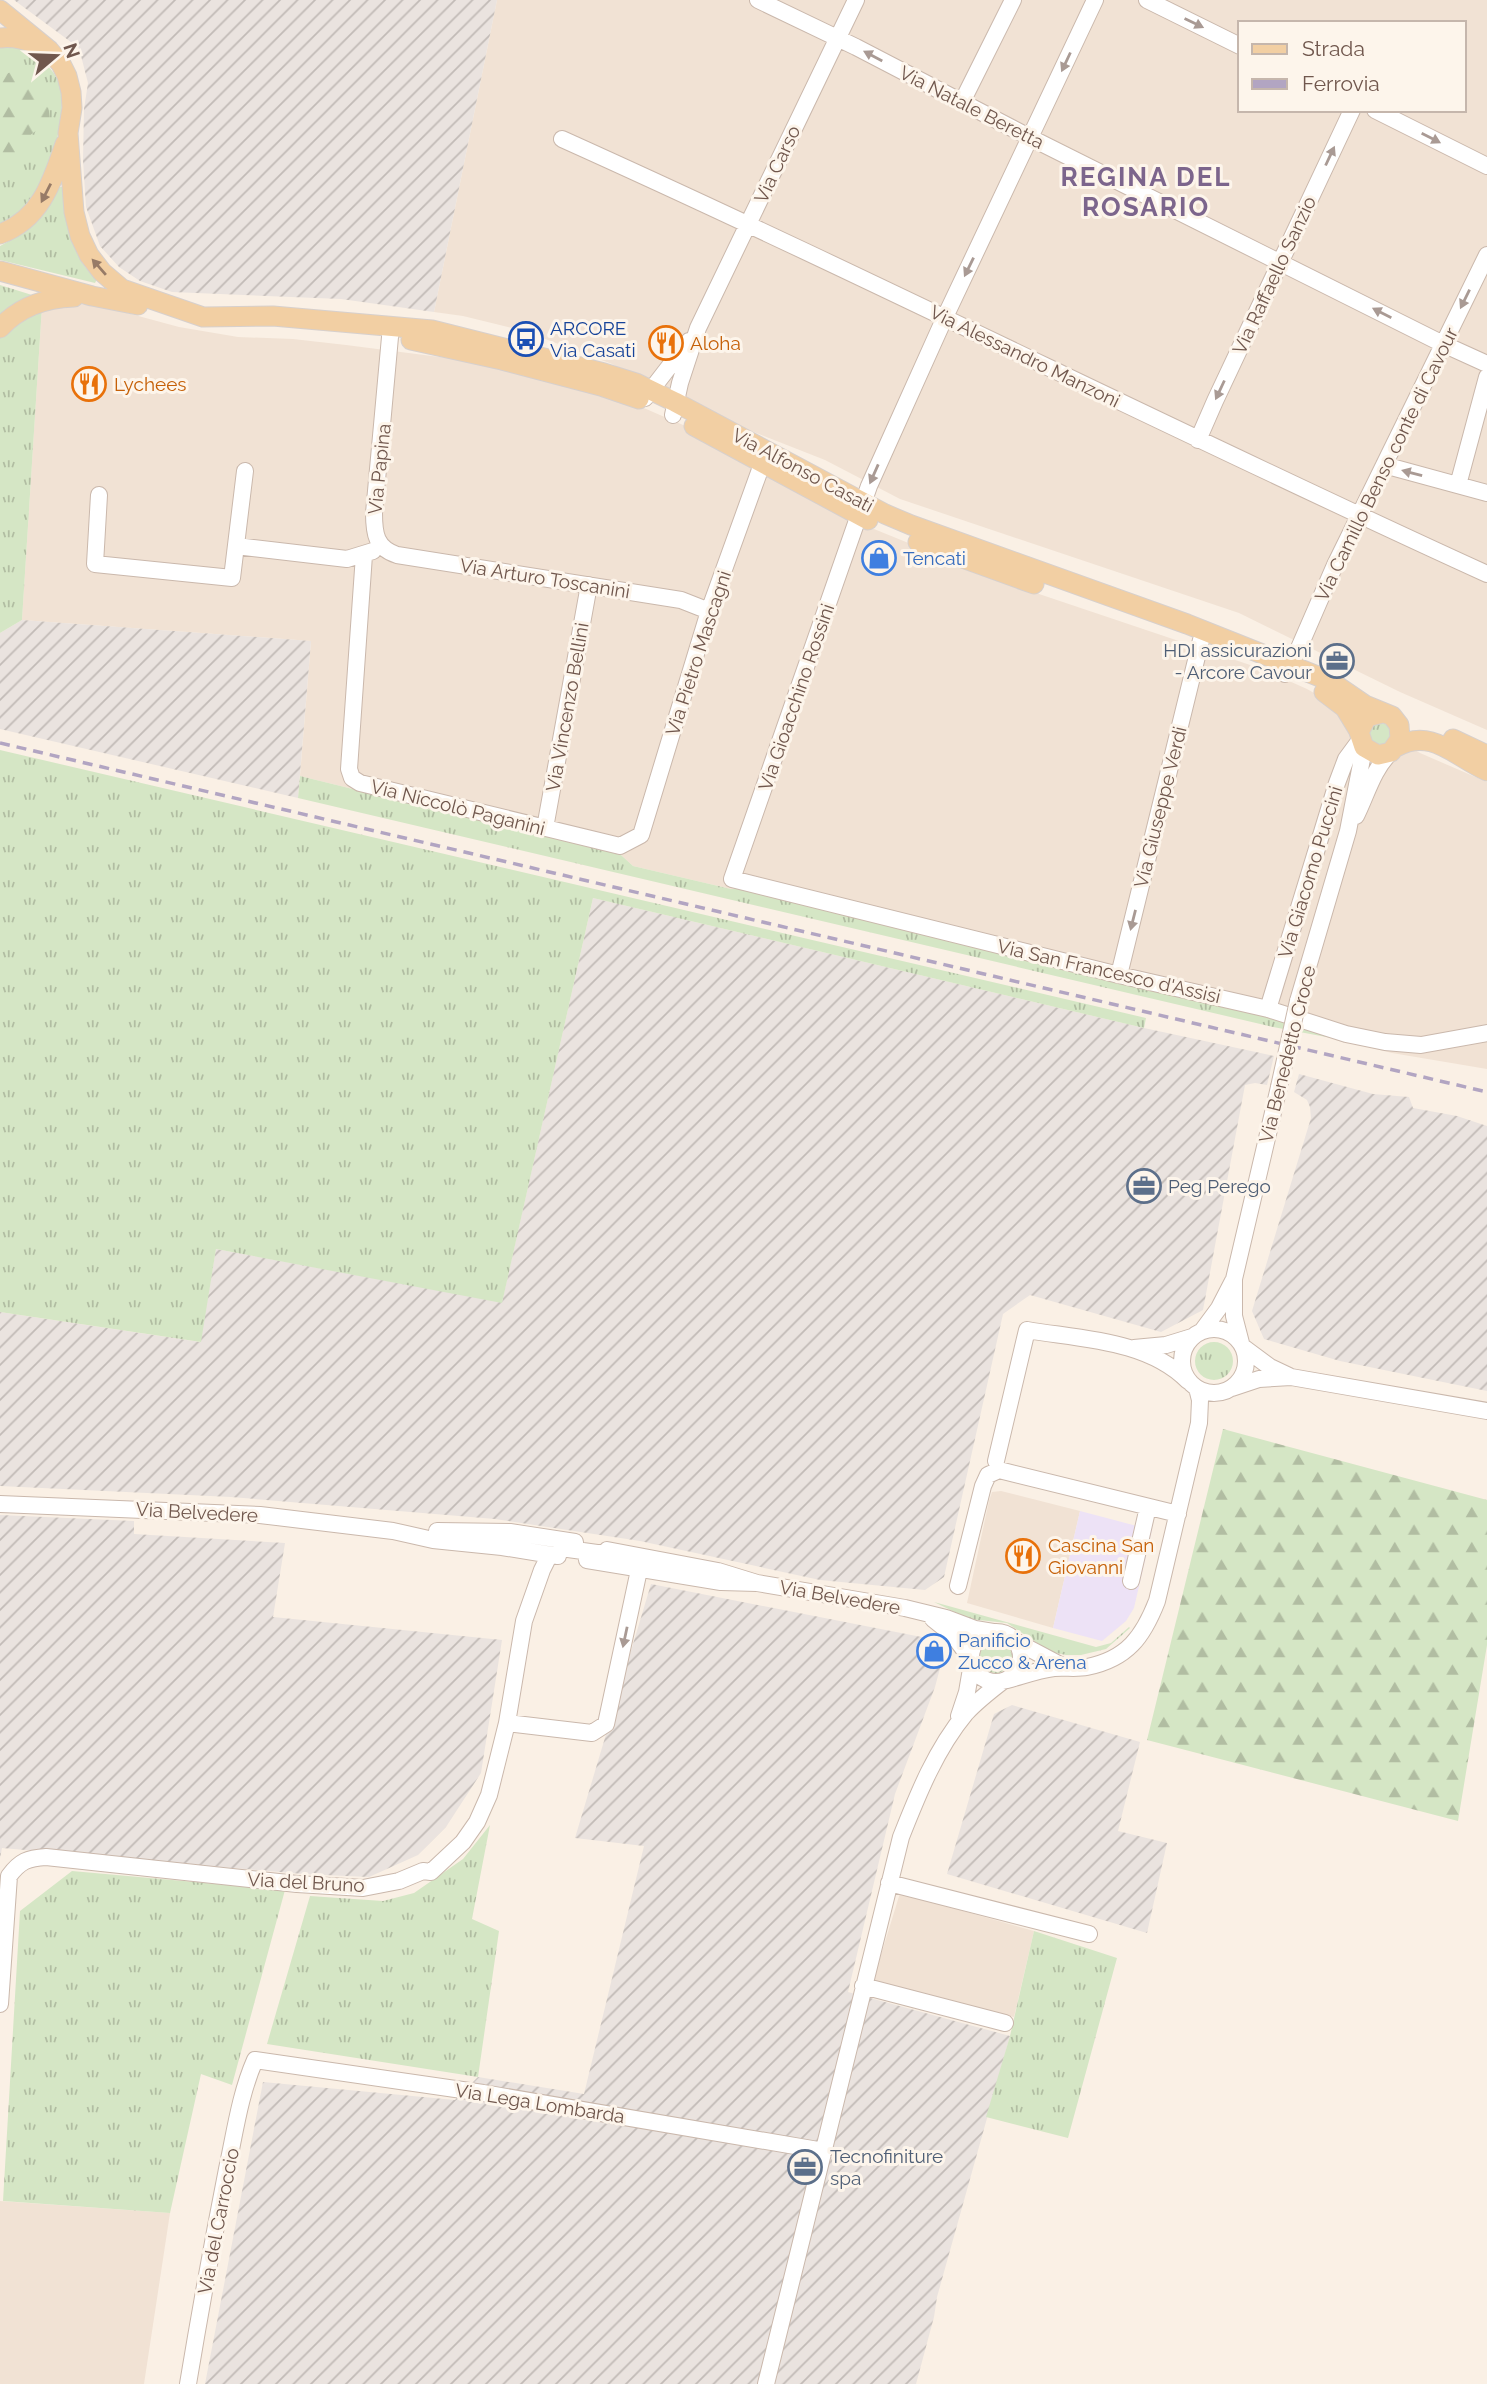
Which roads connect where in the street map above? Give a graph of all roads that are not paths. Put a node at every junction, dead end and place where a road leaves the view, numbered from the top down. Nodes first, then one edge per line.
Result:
1 (758, 0) edge
2 (856, 0) edge
3 (1013, 0) edge
4 (1095, 0) edge
5 (1147, 0) edge
6 (0, 10) edge
7 (837, 37) junction
8 (0, 38) edge
9 (1238, 45) edge
10 (49, 50) junction
11 (962, 102) junction
12 (1351, 112) edge
13 (1379, 112) edge
14 (68, 133) junction
15 (1031, 138) junction
16 (562, 139) dead end
17 (1487, 166) edge
18 (749, 223) junction
19 (0, 234) edge
20 (1487, 255) edge
21 (1280, 262) junction
22 (0, 271) edge
23 (92, 296) junction
24 (202, 317) junction
25 (945, 317) junction
26 (0, 328) edge
27 (698, 328) junction
28 (391, 331) junction
29 (1443, 344) junction
30 (1487, 363) edge
31 (1487, 377) edge
32 (647, 395) junction
33 (674, 408) junction
34 (1198, 440) junction
35 (765, 457) junction
36 (1384, 465) junction
37 (245, 471) dead end
38 (1458, 485) junction
39 (1487, 493) edge
40 (99, 495) dead end
41 (861, 509) junction
42 (1360, 516) junction
43 (236, 546) junction
44 (381, 547) junction
45 (364, 555) junction
46 (1487, 574) edge
47 (589, 586) junction
48 (709, 611) junction
49 (1201, 640) junction
50 (1287, 669) junction
51 (1389, 716) junction
52 (1359, 735) junction
53 (1394, 749) junction
54 (1487, 755) edge
55 (1487, 771) edge
56 (545, 828) junction
57 (1348, 831) junction
58 (620, 846) joint
59 (732, 879) joint
60 (1119, 975) junction
61 (1268, 1009) junction
62 (1487, 1033) edge
63 (1234, 1279) junction
64 (1197, 1334) junction
65 (1242, 1345) junction
66 (1131, 1348) junction
67 (1291, 1377) junction
68 (1192, 1384) junction
69 (1229, 1390) junction
70 (1487, 1411) edge
71 (1199, 1423) junction
72 (996, 1461) dead end
73 (0, 1504) edge
74 (1148, 1507) junction
75 (1178, 1514) junction
76 (393, 1531) junction
77 (485, 1531) junction
78 (615, 1552) junction
79 (550, 1554) junction
80 (675, 1563) junction
81 (639, 1570) junction
82 (1131, 1581) dead end
83 (757, 1583) junction
84 (958, 1586) dead end
85 (922, 1613) junction
86 (993, 1632) junction
87 (1015, 1641) junction
88 (972, 1661) junction
89 (1064, 1667) junction
90 (1005, 1680) junction
91 (508, 1723) junction
92 (953, 1731) junction
93 (889, 1883) junction
94 (1089, 1934) dead end
95 (863, 1986) junction
96 (0, 2004) edge
97 (1005, 2023) dead end
98 (255, 2060) joint
99 (824, 2151) junction
100 (188, 2384) edge
101 (765, 2384) edge

1 - 7 street, Via Natale Beretta
2 - 7 street, Via Carso
3 - 11 street
4 -> 15 street, Via Gioacchino Rossini
5 -> 9 street
6 - 10 main road
11 -> 7 street, Via Natale Beretta
7 - 18 street, Via Carso
8 - 10 main road
10 - 14 main road
11 - 15 street, Via Natale Beretta
21 -> 12 street, Via Raffaello Sanzio
13 -> 17 street
14 -> 19 main road
24 -> 14 main road
15 - 21 street, Via Natale Beretta
15 -> 25 street, Via Gioacchino Rossini
16 - 18 street, Via Alessandro Manzoni
18 - 25 street, Via Alessandro Manzoni
18 - 27 street, Via Carso
20 -> 29 street, Via Camillo Benso conte di Cavour
29 -> 21 street, Via Natale Beretta
21 -> 34 street, Via Raffaello Sanzio
22 - 23 main road, Via Alfonso Casati
23 - 24 main road, Via Alfonso Casati
23 - 26 main road
24 - 28 main road, Via Alfonso Casati
25 - 34 street, Via Alessandro Manzoni
25 -> 41 street, Via Gioacchino Rossini
27 - 32 street, Via Carso
27 - 33 street, Via Carso
28 - 32 main road, Via Alfonso Casati
28 - 44 street, Via Papina
29 - 30 street, Via Natale Beretta
29 - 36 street, Via Camillo Benso conte di Cavour
31 - 38 street
32 - 33 main road, Via Alfonso Casati
33 - 35 main road, Via Alfonso Casati
34 - 42 street, Via Alessandro Manzoni
35 - 41 main road, Via Alfonso Casati
35 - 48 street, Via Pietro Mascagni
38 -> 36 street
36 - 42 street, Via Camillo Benso conte di Cavour
37 - 43 street
38 - 39 street
40 - 43 street
41 - 49 main road, Via Alfonso Casati
41 - 50 main road, Via Alfonso Casati
41 - 59 street, Via Gioacchino Rossini
42 - 46 street, Via Alessandro Manzoni
42 - 50 street, Via Camillo Benso conte di Cavour
43 - 45 street
44 - 45 street
44 - 47 street, Via Arturo Toscanini
45 - 56 street, Via Niccolò Paganini
47 - 48 street, Via Arturo Toscanini
47 - 56 street, Via Vincenzo Bellini
48 - 58 street, Via Pietro Mascagni
49 - 50 main road, Via Alfonso Casati
49 -> 60 street, Via Giuseppe Verdi
50 - 51 main road, Via Alfonso Casati
50 - 52 main road, Via Alfonso Casati
51 - 52 main road
51 - 53 main road
51 - 54 main road, Via Alfonso Casati
52 - 53 main road
52 - 57 street, Via Benedetto Croce
52 - 61 street, Via Giacomo Puccini
53 - 55 main road
53 - 57 street, Via Benedetto Croce
56 - 58 street, Via Niccolò Paganini
57 - 63 street, Via Benedetto Croce, bridge
59 - 60 street, Via San Francesco d'Assisi
60 - 61 street, Via San Francesco d'Assisi
61 - 62 street, Via San Francesco d'Assisi
63 - 64 street, Via Benedetto Croce
63 - 65 street, Via Benedetto Croce
64 - 65 street
64 - 66 street
64 - 68 street
65 - 67 street
65 - 69 street
66 - 68 street
66 - 72 street
67 - 69 street
67 - 70 street
68 - 69 street
68 - 71 street
69 - 71 street
71 - 75 street
73 - 76 street, Via Belvedere
74 - 75 street
74 - 82 street
74 - 84 street
75 - 89 street
76 - 77 street, Via Belvedere
76 - 79 street, Via Belvedere
77 - 78 street, Via Belvedere
77 - 79 street
78 - 79 street
78 - 80 street, Via Belvedere
79 - 81 street, Via Belvedere
79 - 91 street, Via del Bruno
80 - 81 street, Via Belvedere
80 - 83 street, Via Belvedere
81 - 83 street, Via Belvedere
81 -> 91 street
83 - 85 street, Via Belvedere
85 - 86 street, Via Belvedere
85 - 88 street, Via Belvedere
86 - 87 street
86 - 88 street
87 - 89 street
87 - 90 street
88 - 90 street
88 - 92 street
89 - 90 street
90 - 92 street
91 - 96 street, Via del Bruno
92 - 93 street
93 - 94 street
93 - 95 street
95 - 97 street
95 - 99 street
98 - 99 street, Via Lega Lombarda
98 - 100 street, Via del Carroccio
99 - 101 street

